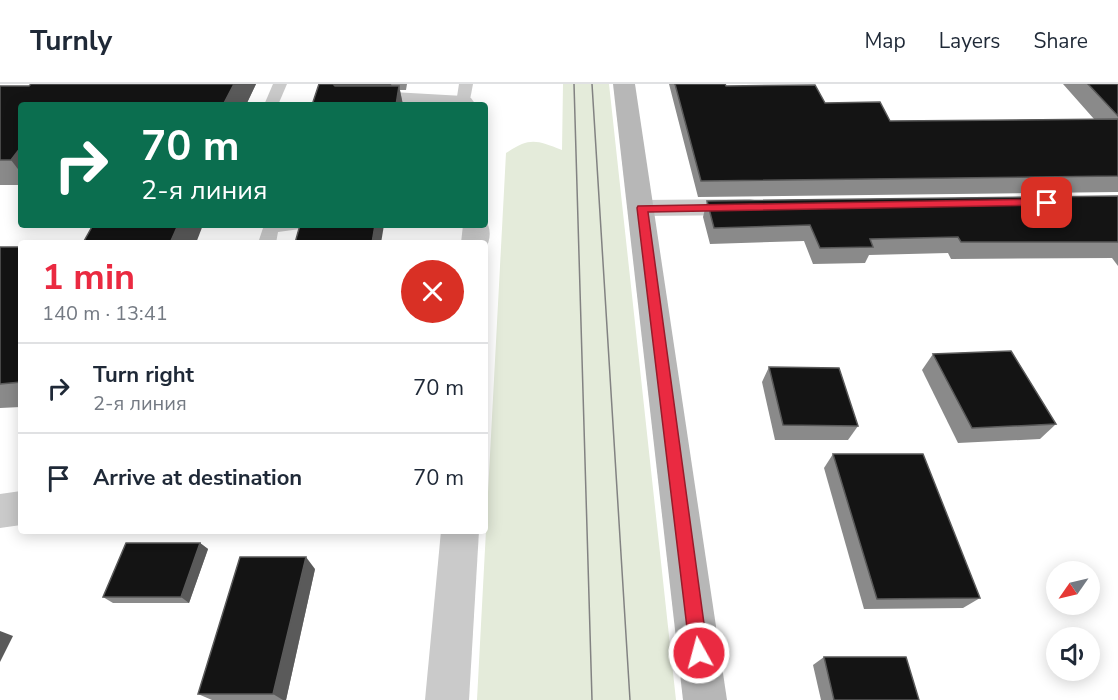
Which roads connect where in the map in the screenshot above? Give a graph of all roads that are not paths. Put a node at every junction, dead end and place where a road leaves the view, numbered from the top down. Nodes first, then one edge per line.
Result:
1 (279, 84) edge
2 (624, 84) edge
3 (465, 97) edge
4 (272, 102) edge
5 (363, 102) edge
6 (773, 206) edge
7 (642, 208) junction
8 (18, 508) edge
9 (0, 511) edge
10 (460, 534) edge
11 (447, 700) edge
12 (705, 700) edge

1 - 4 lane
2 - 7 street
3 - 5 street
6 - 7 street
7 - 12 street
8 - 9 street
10 - 11 street

